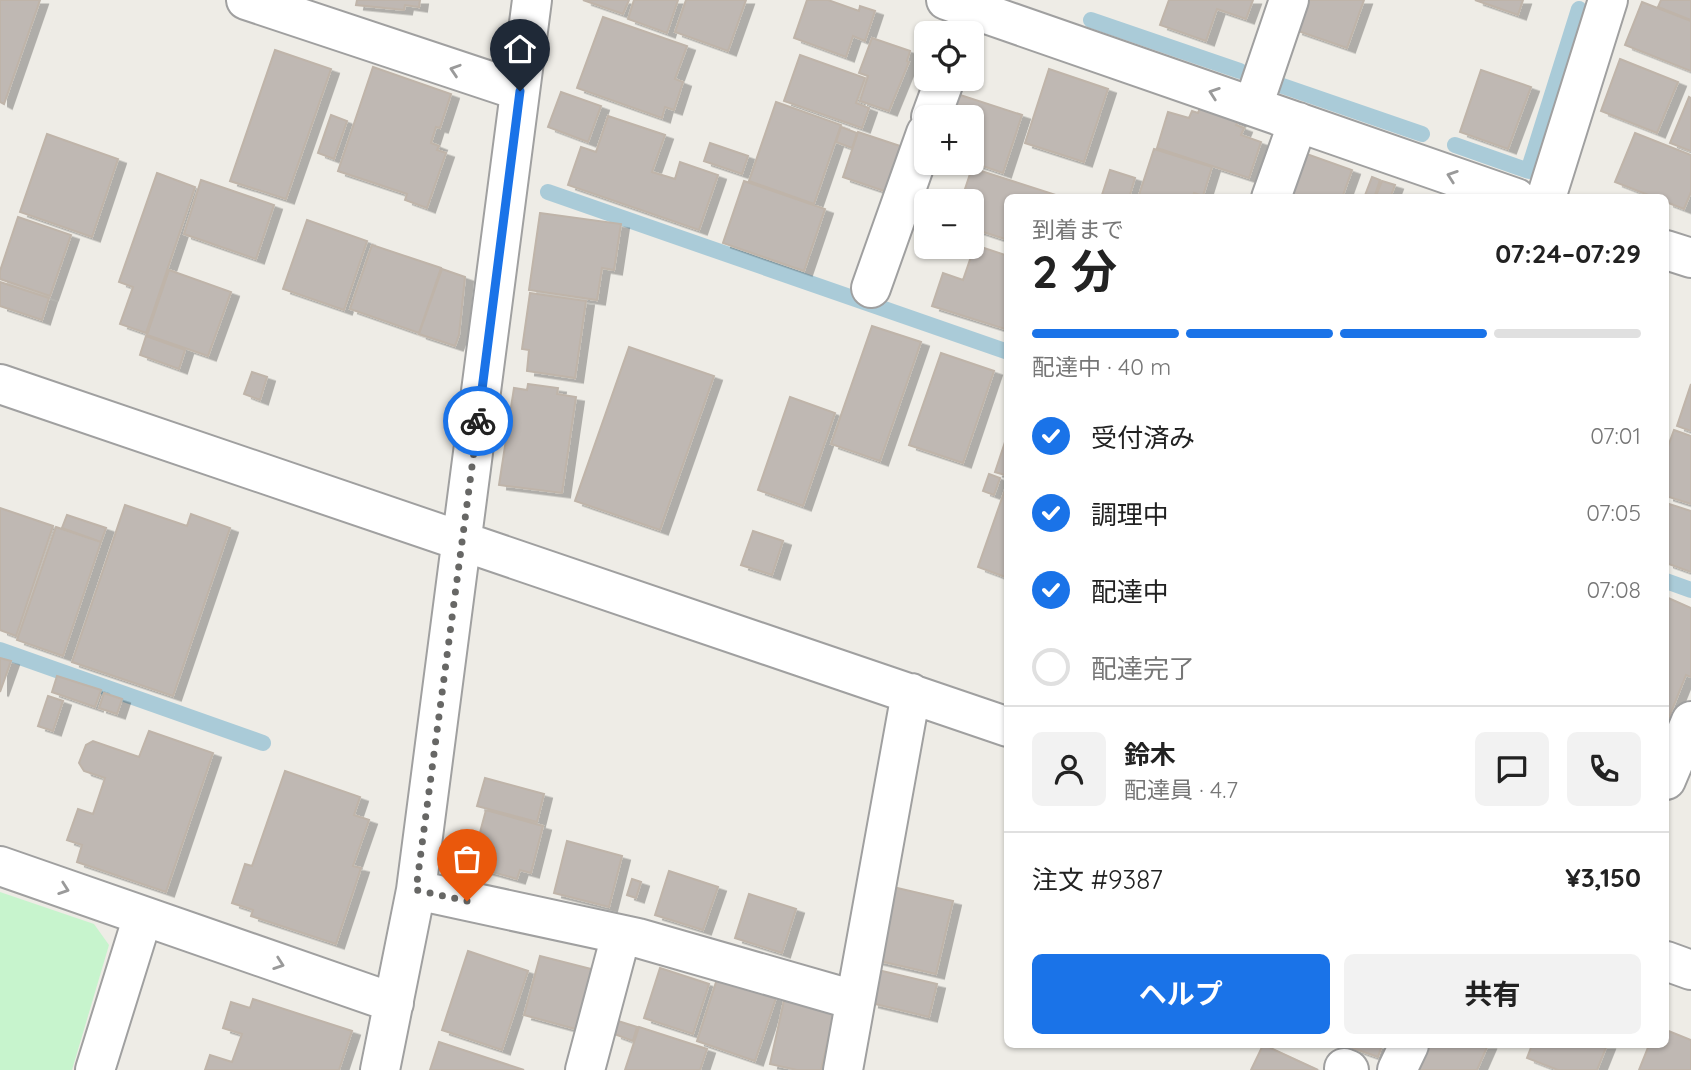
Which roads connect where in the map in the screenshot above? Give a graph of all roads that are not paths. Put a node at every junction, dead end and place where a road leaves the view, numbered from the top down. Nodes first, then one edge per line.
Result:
1 (247, 0) edge
2 (532, 0) edge
3 (1289, 0) edge
4 (1608, 0) edge
5 (1028, 13) edge
6 (959, 14) edge
7 (520, 91) junction
8 (1253, 106) junction
9 (1298, 122) junction
10 (914, 167) edge
11 (1272, 194) edge
12 (1505, 194) edge
13 (1547, 194) edge
14 (1669, 251) edge
15 (1691, 258) edge
16 (871, 288) dead end
17 (0, 384) edge
18 (463, 541) junction
19 (911, 693) junction
20 (1691, 721) edge
21 (1004, 726) edge
22 (1669, 773) edge
23 (0, 866) edge
24 (416, 890) junction
25 (143, 916) junction
26 (621, 935) junction
27 (1669, 962) edge
28 (1691, 970) edge
29 (854, 1000) junction
30 (394, 1003) junction
31 (1408, 1048) edge
32 (94, 1070) edge
33 (380, 1070) edge
34 (585, 1070) edge
35 (843, 1070) edge
36 (1397, 1070) edge

7 -> 1 street
2 - 7 street
3 - 8 street
4 - 13 street
5 - 6 street
8 -> 5 street
7 - 18 street
8 - 9 street
9 - 11 street
12 -> 9 street
10 - 16 street
14 - 15 street
17 - 18 street
18 - 19 street
18 - 24 street
19 - 21 street
19 - 29 street
20 - 22 street
23 -> 25 street
24 - 26 street
24 - 30 street
25 -> 30 street
25 - 32 street
26 - 29 street
26 - 34 street
27 - 28 street
29 - 35 street
30 - 33 street
31 - 36 street

